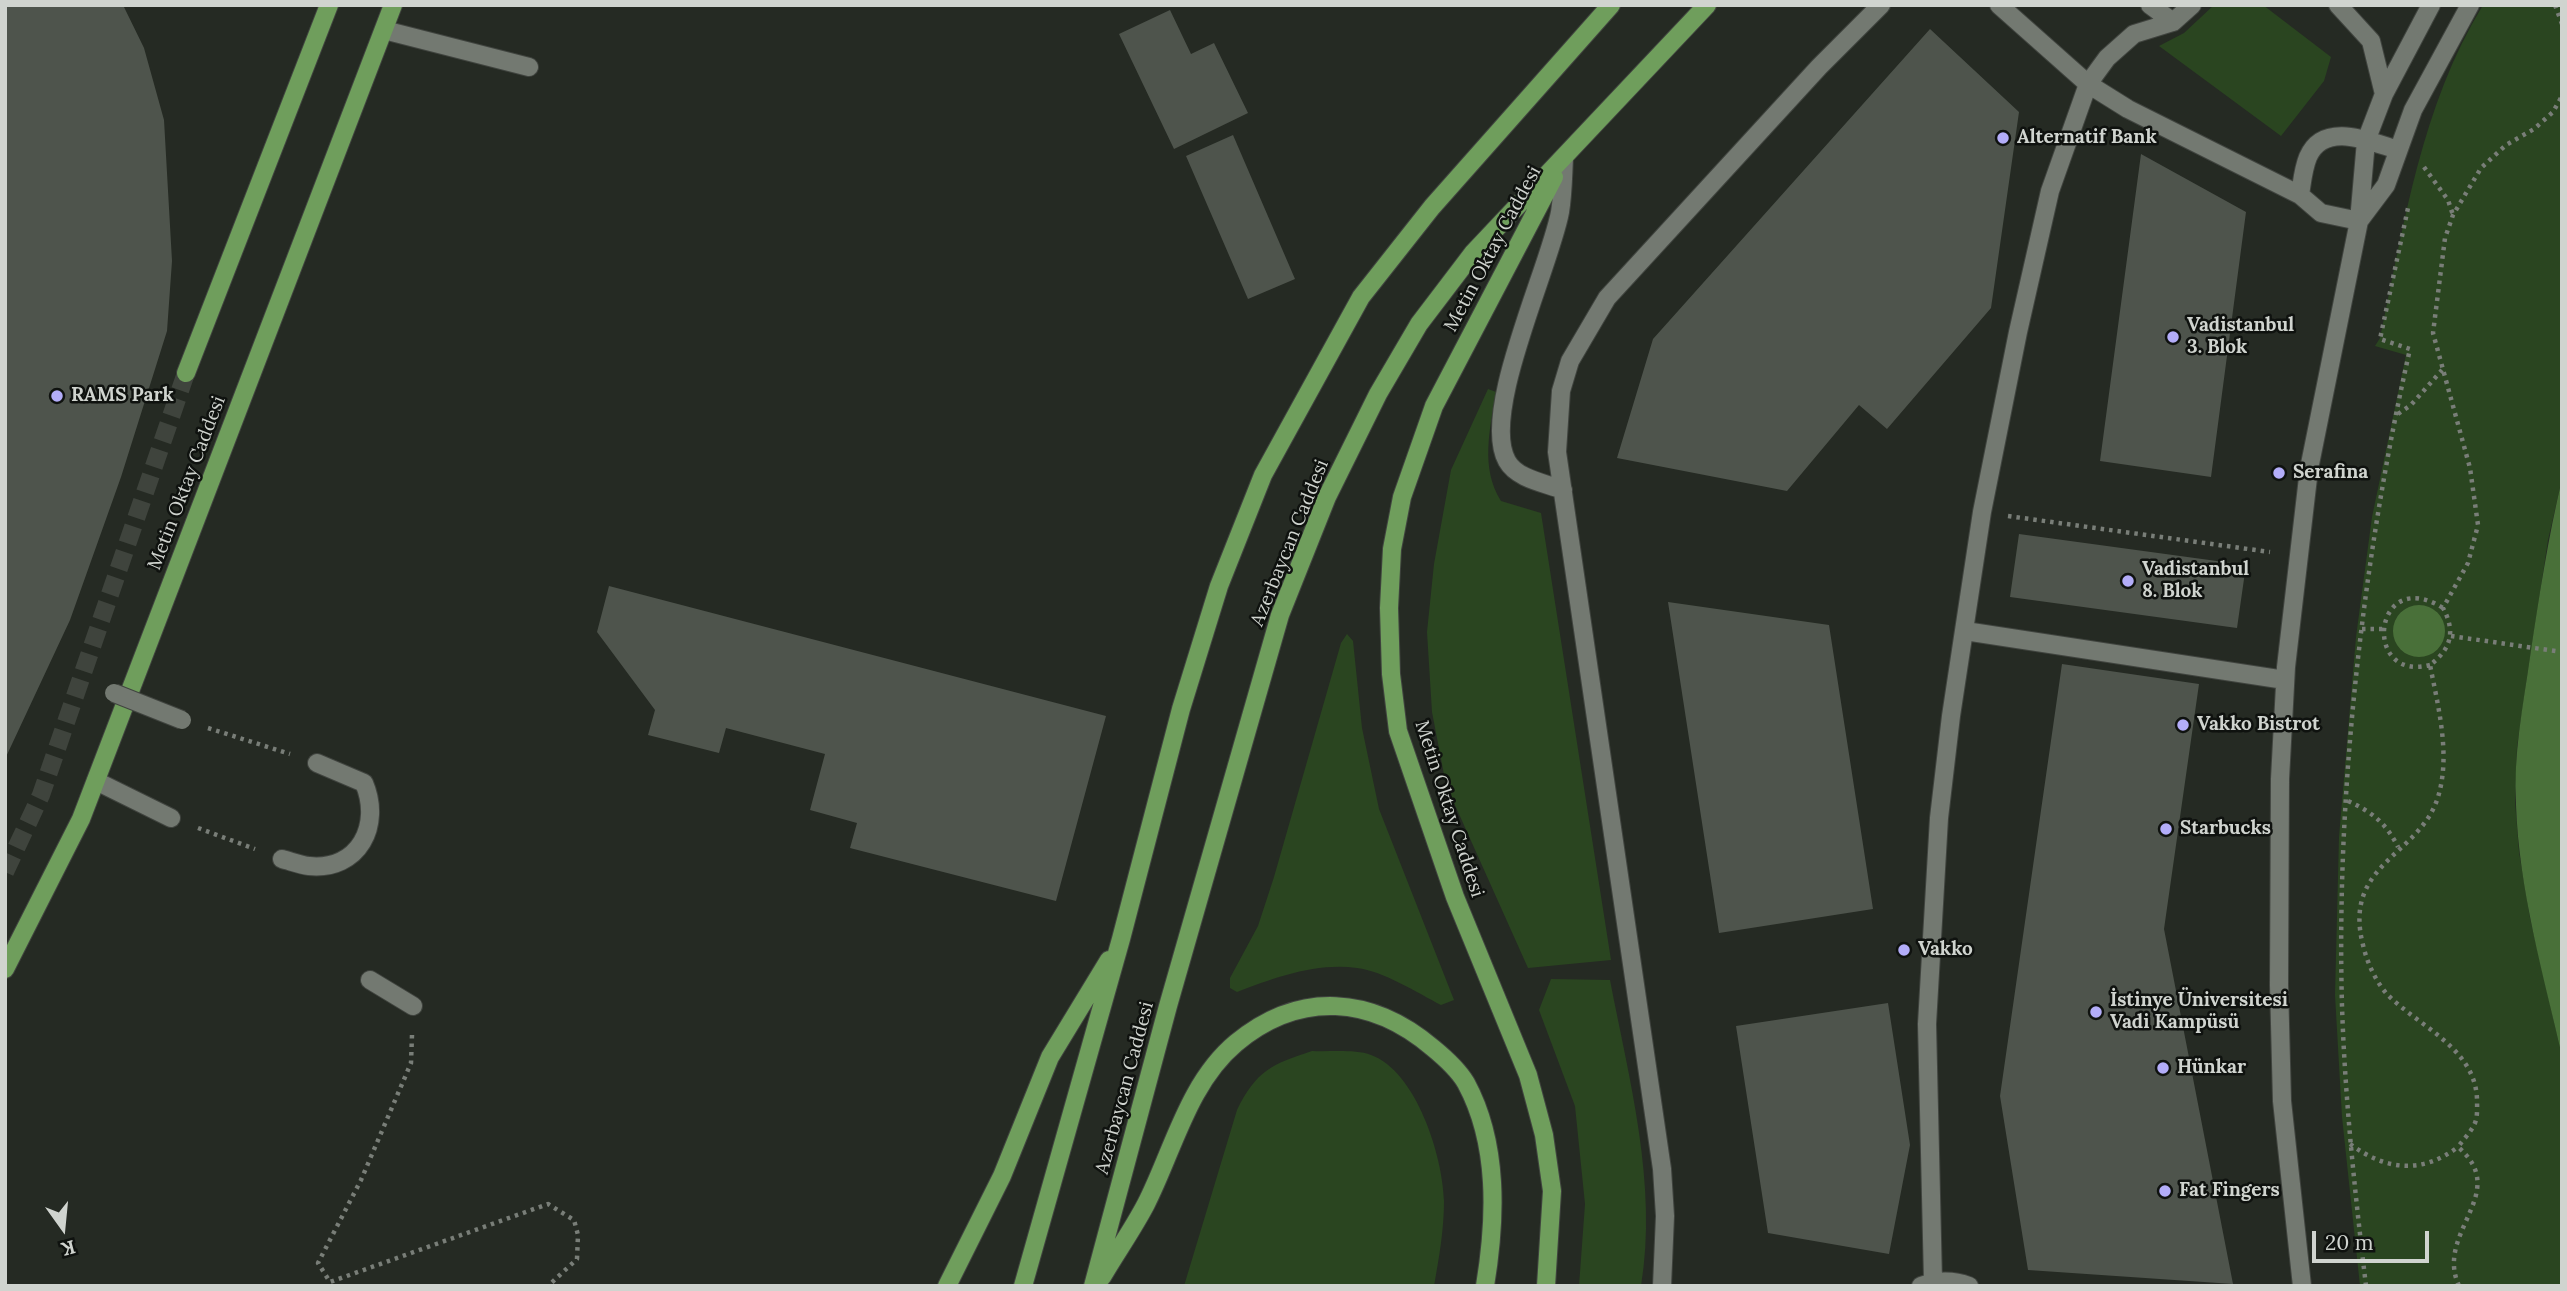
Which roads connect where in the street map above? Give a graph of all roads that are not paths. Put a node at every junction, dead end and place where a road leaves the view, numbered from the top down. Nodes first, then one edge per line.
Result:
1 (329, 5) edge
2 (393, 5) edge
3 (1611, 5) edge
4 (1707, 5) edge
5 (1881, 5) edge
6 (1999, 5) edge
7 (2150, 5) edge
8 (2192, 5) edge
9 (2338, 5) edge
10 (2431, 5) edge
11 (2470, 5) edge
12 (2173, 22) junction
13 (384, 30) junction
14 (529, 67) dead end
15 (2088, 84) junction
16 (2384, 94) junction
17 (2366, 141) junction
18 (2398, 150) junction
19 (1564, 158) junction
20 (2300, 195) junction
21 (2359, 221) junction
22 (186, 373) tunnel mouth
23 (1563, 490) junction
24 (1965, 631) junction
25 (2285, 680) junction
26 (114, 693) dead end
27 (182, 720) road end
28 (317, 763) road end
29 (96, 781) junction
30 (171, 818) road end
31 (282, 859) road end
32 (1121, 939) junction
33 (5, 969) edge
34 (370, 979) dead end
35 (413, 1006) road end
36 (1927, 1284) edge
37 (947, 1286) edge
38 (1023, 1286) edge
39 (1095, 1286) edge
40 (1485, 1286) edge
41 (1546, 1286) edge
42 (1662, 1286) edge
43 (1969, 1286) edge
44 (2302, 1286) edge

1 - 22 main road
2 - 13 main road, Metin Oktay Caddesi
3 - 32 main road
4 - 19 main road, Azerbaycan Caddesi
5 - 23 street
6 - 15 street
7 - 12 street
8 - 12 street
9 - 16 street
10 - 16 street
11 - 18 street
12 - 15 street
13 - 14 street
13 - 29 main road, Metin Oktay Caddesi
15 - 20 street
15 - 24 street
16 - 17 street
17 - 18 street
17 - 20 street
17 - 21 street
18 - 21 street
19 - 23 street
19 - 39 main road, Azerbaycan Caddesi
19 - 41 main road, Metin Oktay Caddesi
20 - 21 street
21 - 25 street
23 - 42 street
24 - 25 street
24 - 36 street
25 - 44 street
26 - 27 street, bridge
28 - 31 street
29 - 30 street
29 - 33 main road, Metin Oktay Caddesi
32 - 37 main road
32 - 38 main road
34 - 35 street
36 - 43 street
39 - 40 main road

